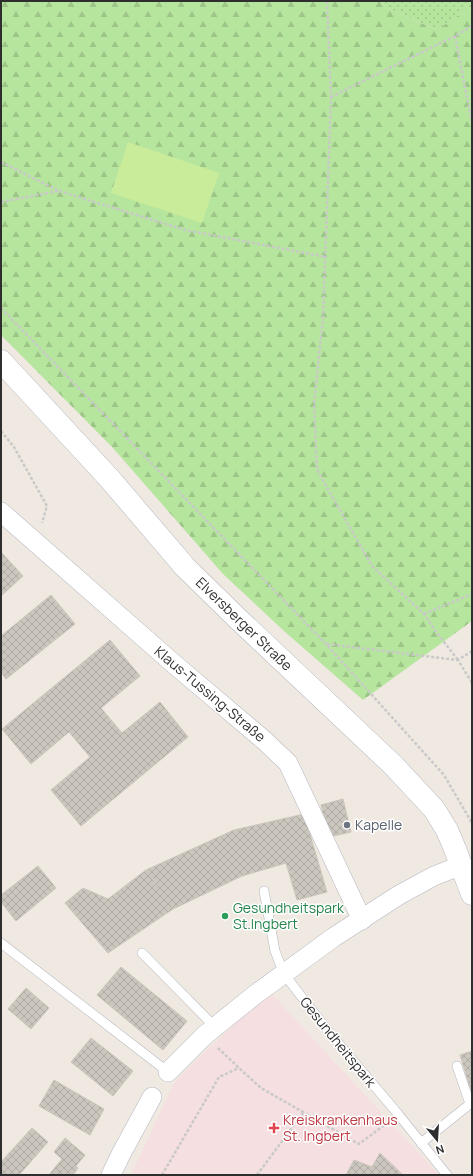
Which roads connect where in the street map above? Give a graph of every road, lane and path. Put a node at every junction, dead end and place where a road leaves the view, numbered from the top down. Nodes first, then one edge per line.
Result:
1 (327, 1) edge
2 (472, 26) edge
3 (455, 36) junction
4 (331, 97) junction
5 (472, 123) edge
6 (1, 162) edge
7 (58, 191) junction
8 (1, 202) edge
9 (326, 257) junction
10 (1, 308) edge
11 (1, 361) edge
12 (1, 432) edge
13 (1, 512) edge
14 (37, 543) junction
15 (472, 594) edge
16 (424, 614) junction
17 (326, 644) junction
18 (472, 651) edge
19 (458, 660) junction
20 (472, 683) edge
21 (472, 823) edge
22 (467, 864) edge
23 (264, 891) dead end
24 (472, 894) edge
25 (362, 920) junction
26 (1, 943) edge
27 (142, 953) dead end
28 (284, 974) junction
29 (210, 1031) junction
30 (457, 1066) dead end
31 (239, 1068) junction
32 (168, 1072) joint
33 (152, 1097) dead end
34 (303, 1112) junction
35 (398, 1114) junction
36 (421, 1143) junction
37 (111, 1175) edge
38 (162, 1175) edge
39 (257, 1175) edge
40 (447, 1175) edge

1 - 4 path
2 - 3 path
3 - 4 path
3 - 5 path
4 - 9 path
6 - 7 path
7 - 8 path
7 - 9 path
9 - 16 path
10 - 17 path
11 - 22 main road, Elversberger Straße
12 - 14 path
13 - 14 street, Klaus-Tussing-Straße
14 - 25 street, Klaus-Tussing-Straße
15 - 16 path
16 - 19 path
17 - 19 path
17 - 21 path
18 - 19 path
19 - 20 path
22 - 24 main road, Elversberger Straße
22 - 25 street
23 - 28 lane, Gesundheitspark
25 - 28 street
26 - 32 lane
27 - 29 lane
28 - 29 street
28 - 35 lane, Gesundheitspark
29 - 31 path
29 - 32 street
30 - 36 lane
31 - 34 path
31 - 38 path
33 - 37 street
34 - 35 path
34 - 39 path
35 - 36 lane, Gesundheitspark
36 - 40 lane, Gesundheitspark

